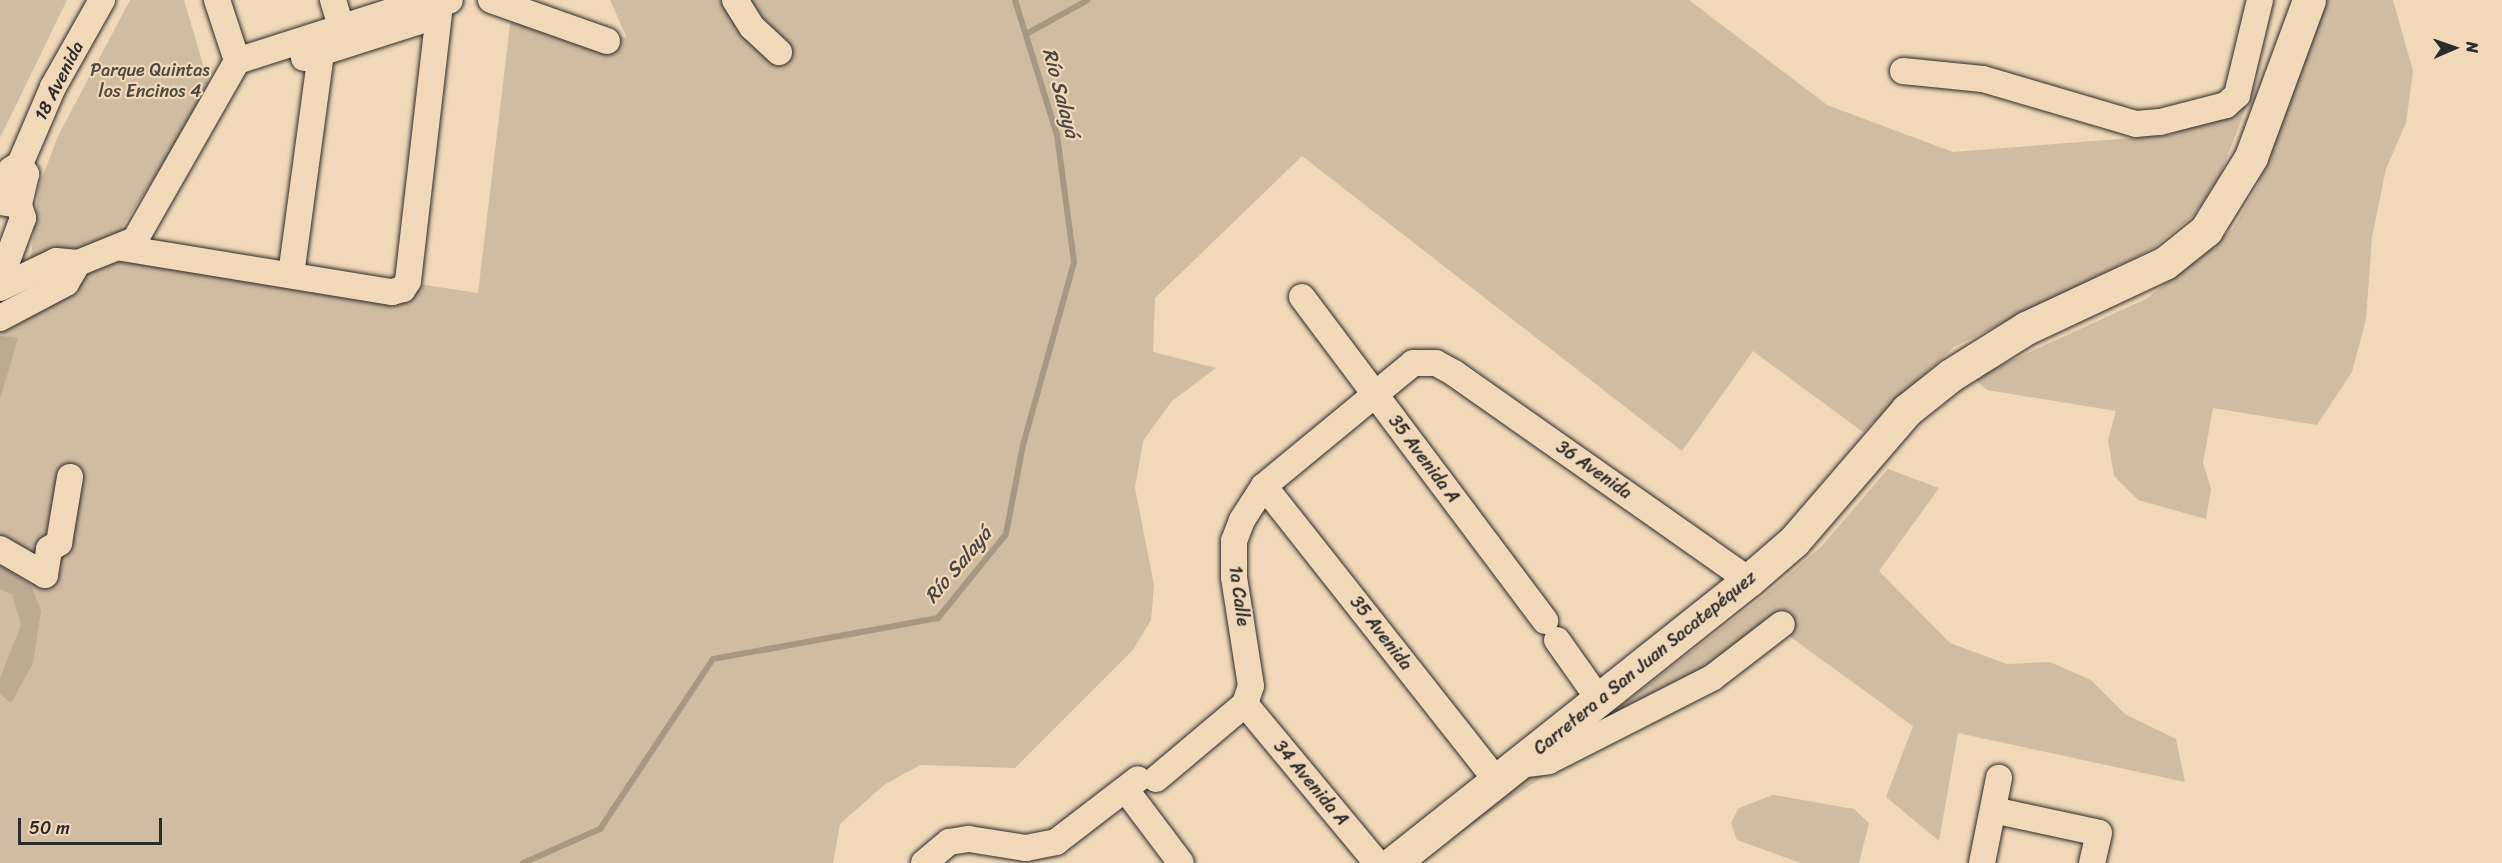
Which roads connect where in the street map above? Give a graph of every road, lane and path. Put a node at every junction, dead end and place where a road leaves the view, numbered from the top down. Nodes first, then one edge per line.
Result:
1 (102, 0) edge
2 (217, 0) edge
3 (333, 0) edge
4 (491, 0) edge
5 (735, 0) edge
6 (2260, 0) edge
7 (2309, 0) edge
8 (439, 4) edge
9 (343, 35) junction
10 (607, 41) dead end
11 (321, 52) junction
12 (779, 52) dead end
13 (234, 68) junction
14 (1903, 71) dead end
15 (7, 203) edge
16 (7, 231) edge
17 (122, 248) junction
18 (78, 263) junction
19 (291, 275) junction
20 (0, 280) edge
21 (0, 288) edge
22 (1302, 297) dead end
23 (0, 318) edge
24 (1436, 363) joint
25 (1375, 394) junction
26 (70, 477) dead end
27 (1264, 486) junction
28 (0, 548) edge
29 (1749, 580) junction
30 (1782, 624) dead end
31 (1598, 698) junction
32 (1245, 704) junction
33 (1507, 772) junction
34 (1999, 778) dead end
35 (1140, 783) junction
36 (1993, 810) junction
37 (1011, 855) edge
38 (924, 863) edge
39 (1181, 863) edge
40 (1377, 863) edge
41 (1393, 863) edge
42 (1982, 863) edge
43 (2092, 863) edge

1 - 15 street, 18 Avenida
2 - 13 street
3 - 9 street
4 - 10 street
5 - 12 street
6 - 14 street
7 - 29 main road, Carretera a San Juan Sacatepéquez
8 - 9 street
8 - 19 street
9 - 11 street
9 - 13 street
11 - 13 street
11 - 19 street
13 - 17 street
15 - 16 street, 18 Avenida
16 - 20 street, 18 Avenida
17 - 18 street
17 - 19 street
18 - 21 street
18 - 23 street
22 - 25 street, 35 Avenida A
24 - 25 street, 1a Calle
24 - 29 street, 36 Avenida
25 - 27 street, 1a Calle
25 - 31 street, 35 Avenida A
26 - 28 street
27 - 32 street, 1a Calle
27 - 33 street, 35 Avenida
29 - 31 main road, Carretera a San Juan Sacatepéquez
30 - 33 street
31 - 33 main road, Carretera a San Juan Sacatepéquez
32 - 35 street
32 - 40 street, 34 Avenida A
33 - 41 main road, Carretera a San Juan Sacatepéquez
34 - 36 street
35 - 37 street
35 - 39 street
36 - 42 street
36 - 43 street
37 - 38 street

